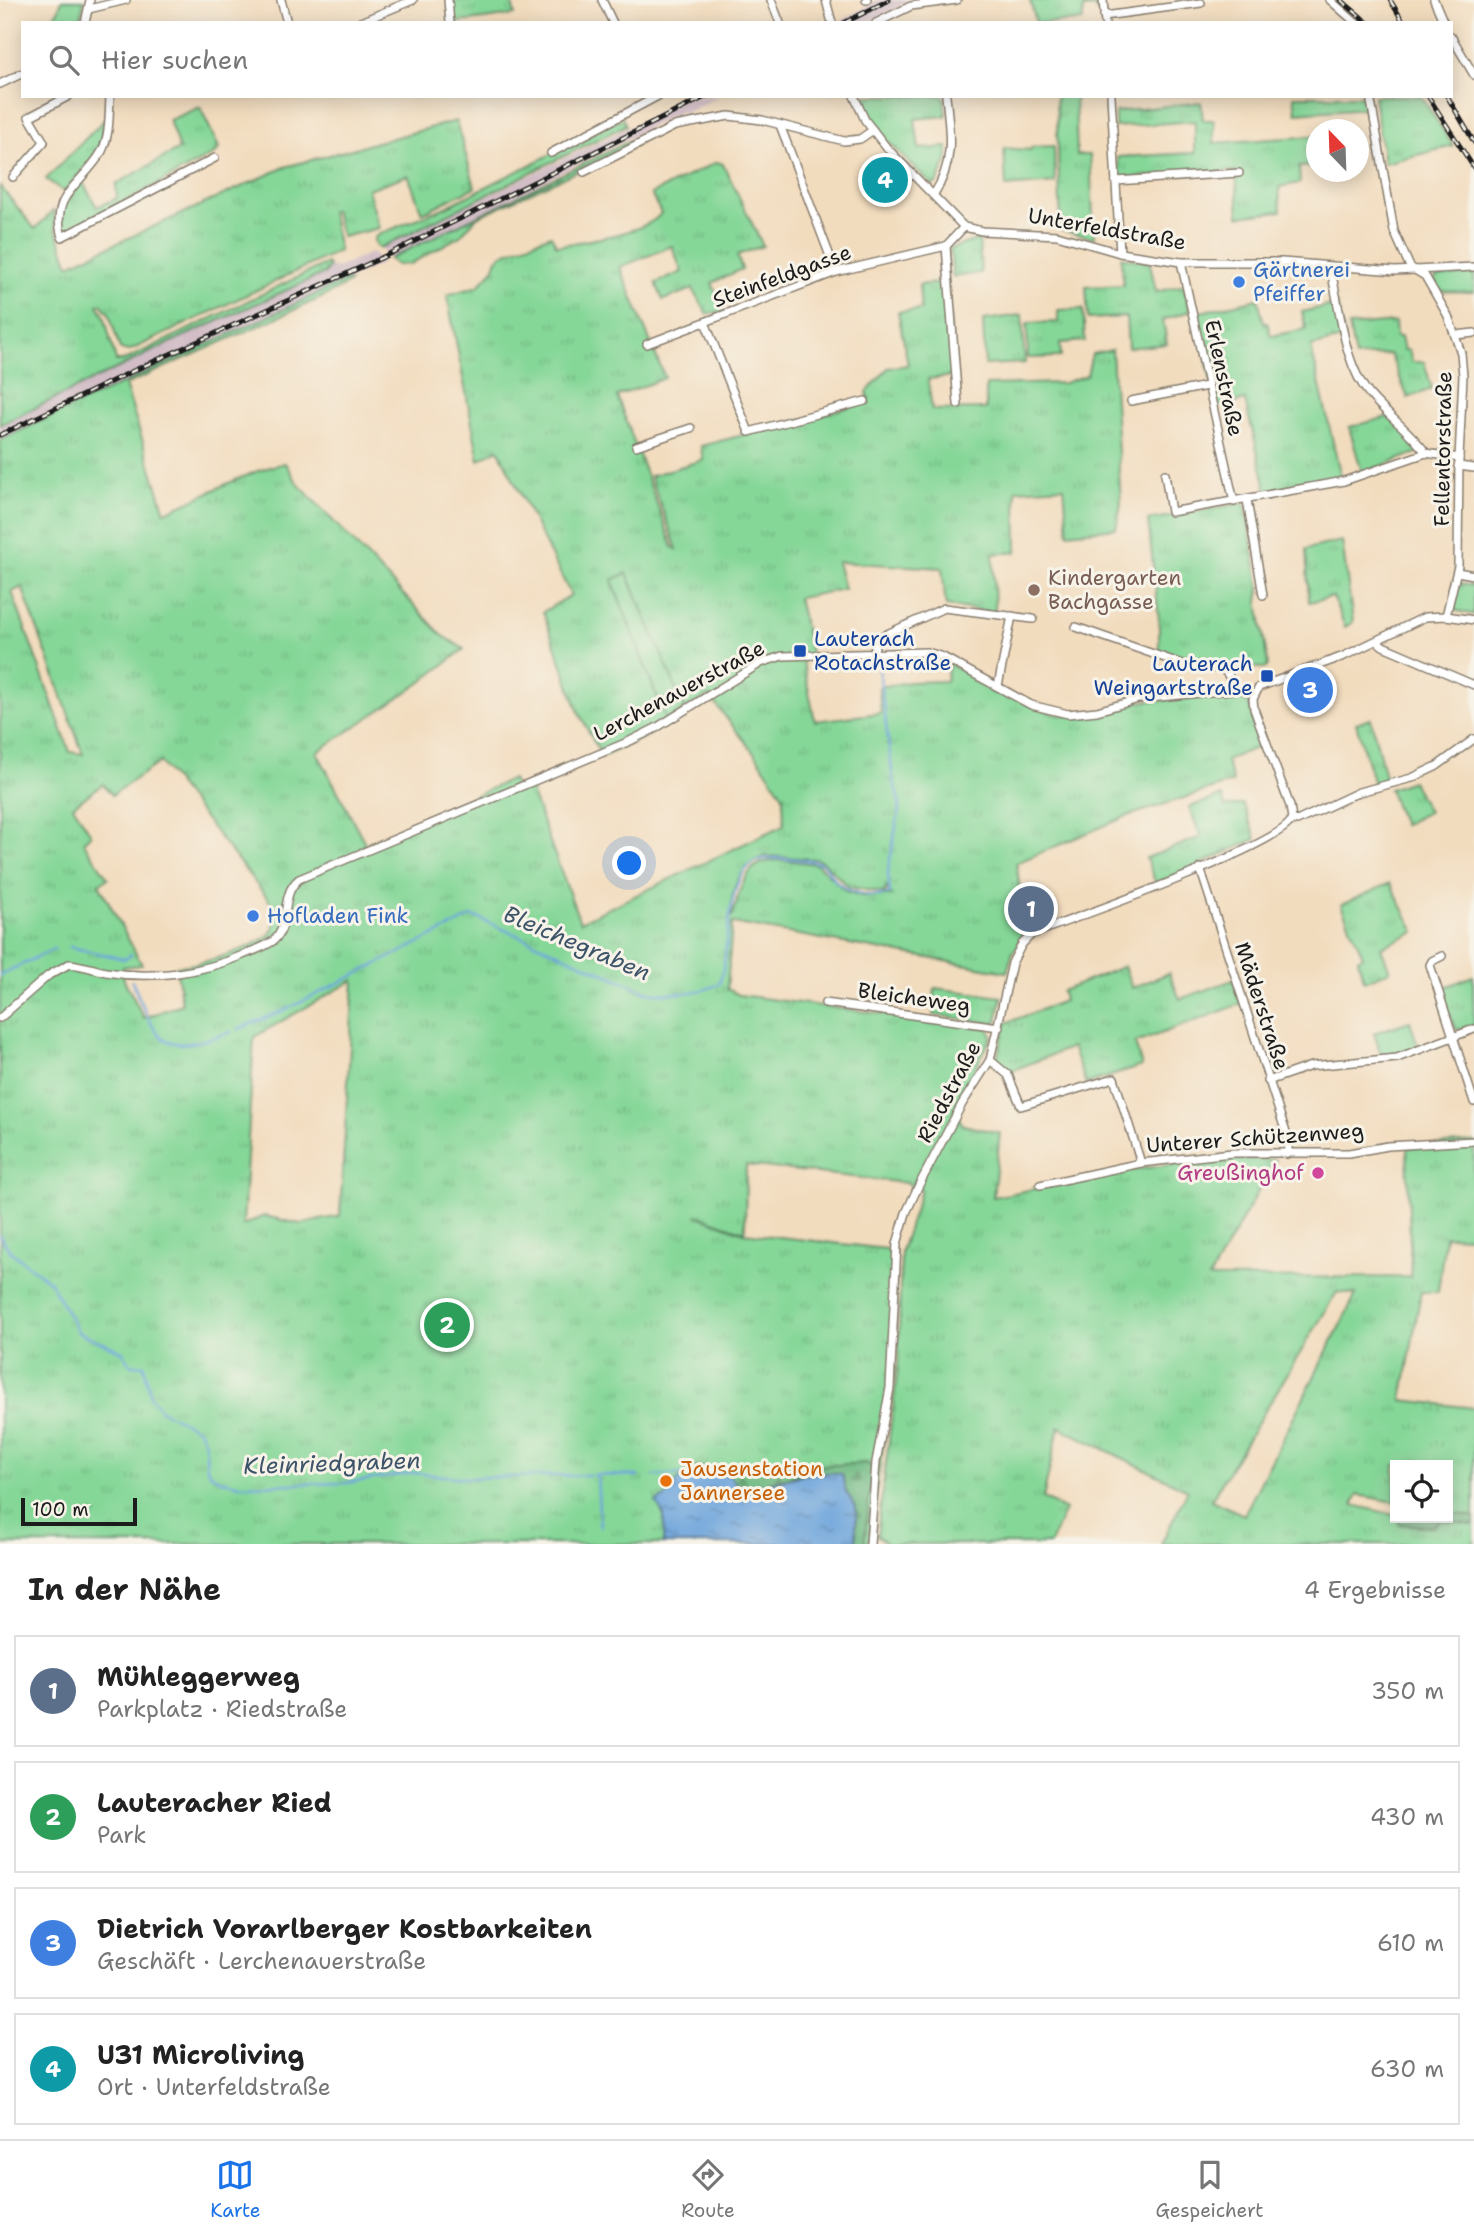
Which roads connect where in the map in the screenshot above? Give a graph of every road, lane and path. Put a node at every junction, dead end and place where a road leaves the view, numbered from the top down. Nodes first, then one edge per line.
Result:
1 (90, 0) edge
2 (127, 0) edge
3 (281, 0) edge
4 (413, 0) edge
5 (448, 0) edge
6 (602, 0) edge
7 (771, 0) edge
8 (826, 0) edge
9 (957, 0) edge
10 (1103, 0) edge
11 (1330, 0) edge
12 (1434, 0) edge
13 (1201, 3) dead end
14 (89, 9) junction
15 (1105, 19) edge
16 (86, 21) edge
17 (286, 21) edge
18 (363, 21) edge
19 (450, 21) edge
20 (612, 21) edge
21 (779, 21) edge
22 (831, 21) edge
23 (880, 21) edge
24 (1354, 21) edge
25 (1443, 21) edge
26 (1453, 39) edge
27 (21, 74) edge
28 (1474, 75) edge
29 (0, 84) edge
30 (65, 98) edge
31 (110, 98) edge
32 (654, 98) edge
33 (855, 98) edge
34 (946, 98) edge
35 (1111, 98) edge
36 (1370, 98) edge
37 (780, 125) junction
38 (873, 130) junction
39 (551, 153) dead end
40 (215, 158) dead end
41 (584, 172) dead end
42 (1239, 173) dead end
43 (13, 177) dead end
44 (1116, 181) junction
45 (934, 194) junction
46 (964, 227) junction
47 (946, 246) junction
48 (1120, 253) junction
49 (1181, 262) junction
50 (1474, 267) edge
51 (1331, 268) junction
52 (1416, 271) junction
53 (836, 272) junction
54 (705, 322) junction
55 (1474, 333) edge
56 (1456, 335) junction
57 (647, 344) dead end
58 (1207, 386) junction
59 (865, 401) dead end
60 (1131, 401) dead end
61 (958, 404) dead end
62 (691, 428) dead end
63 (636, 446) dead end
64 (1426, 453) junction
65 (1459, 462) junction
66 (1474, 468) edge
67 (1165, 474) dead end
68 (1247, 500) junction
69 (1234, 502) junction
70 (1457, 572) junction
71 (1474, 575) edge
72 (1263, 595) dead end
73 (1446, 616) junction
74 (1012, 617) junction
75 (1032, 619) dead end
76 (1474, 620) edge
77 (1076, 627) dead end
78 (1377, 641) junction
79 (874, 652) junction
80 (1474, 685) edge
81 (998, 686) junction
82 (1232, 690) junction
83 (1254, 694) junction
84 (1474, 739) edge
85 (1292, 819) junction
86 (1200, 868) junction
87 (1442, 956) dead end
88 (825, 1003) dead end
89 (0, 1018) edge
90 (999, 1027) junction
91 (1474, 1029) edge
92 (1454, 1037) junction
93 (990, 1060) junction
94 (1268, 1081) junction
95 (1474, 1102) edge
96 (1474, 1141) edge
97 (1287, 1154) junction
98 (1140, 1163) junction
99 (1040, 1185) dead end
100 (870, 1544) edge

1 - 14 street
2 - 14 street
3 - 17 street
4 - 18 street
5 - 19 street
6 - 20 street
7 - 21 street
8 - 22 street
9 - 23 street
10 - 15 street
11 - 24 street
12 - 25 street
13 - 15 street
14 - 16 street
26 - 28 street
27 - 29 street
30 - 43 street
31 - 40 street
32 - 39 street
33 - 38 street
34 - 45 street
35 - 44 street
36 - 52 street, Fellentorstraße
37 - 38 street
37 - 41 street
37 - 53 street
38 - 45 street
42 - 44 street
44 - 48 street
45 - 46 street
46 - 47 street
46 - 48 street, Unterfeldstraße
47 - 53 street, Steinfeldgasse
47 - 61 street
48 - 49 street, Unterfeldstraße
49 - 51 street, Unterfeldstraße
49 - 58 street, Erlenstraße
50 - 52 street, Unterfeldstraße
51 - 52 street, Unterfeldstraße
51 - 64 street
52 - 56 street, Fellentorstraße
53 - 54 street, Steinfeldgasse
54 - 57 street, Steinfeldgasse
54 - 59 street
55 - 56 street
56 - 65 street, Fellentorstraße
58 - 60 street
58 - 69 street, Erlenstraße
62 - 63 street
64 - 65 street
64 - 68 street
65 - 66 street
65 - 70 street, Fellentorstraße
67 - 69 street
68 - 69 street
68 - 72 street
70 - 71 street
70 - 73 street, Fellentorstraße
73 - 76 street
73 - 78 street
74 - 75 street
74 - 79 street
74 - 81 street
77 - 82 street
78 - 80 street
78 - 83 street
79 - 81 street, Lerchenauerstraße
79 - 89 street, Lerchenauerstraße
81 - 82 street, Lerchenauerstraße
82 - 83 street, Lerchenauerstraße
83 - 85 street
84 - 85 street, Riedstraße
85 - 86 street, Riedstraße
86 - 90 street, Riedstraße
86 - 94 street, Mäderstraße
87 - 92 street
88 - 90 street, Bleicheweg
90 - 93 street, Riedstraße
91 - 92 street
92 - 94 street
92 - 95 street
93 - 98 street
93 - 100 street, Riedstraße
94 - 97 street, Mäderstraße
96 - 97 street, Unterer Schützenweg
97 - 98 street, Unterer Schützenweg
98 - 99 street, Unterer Schützenweg

